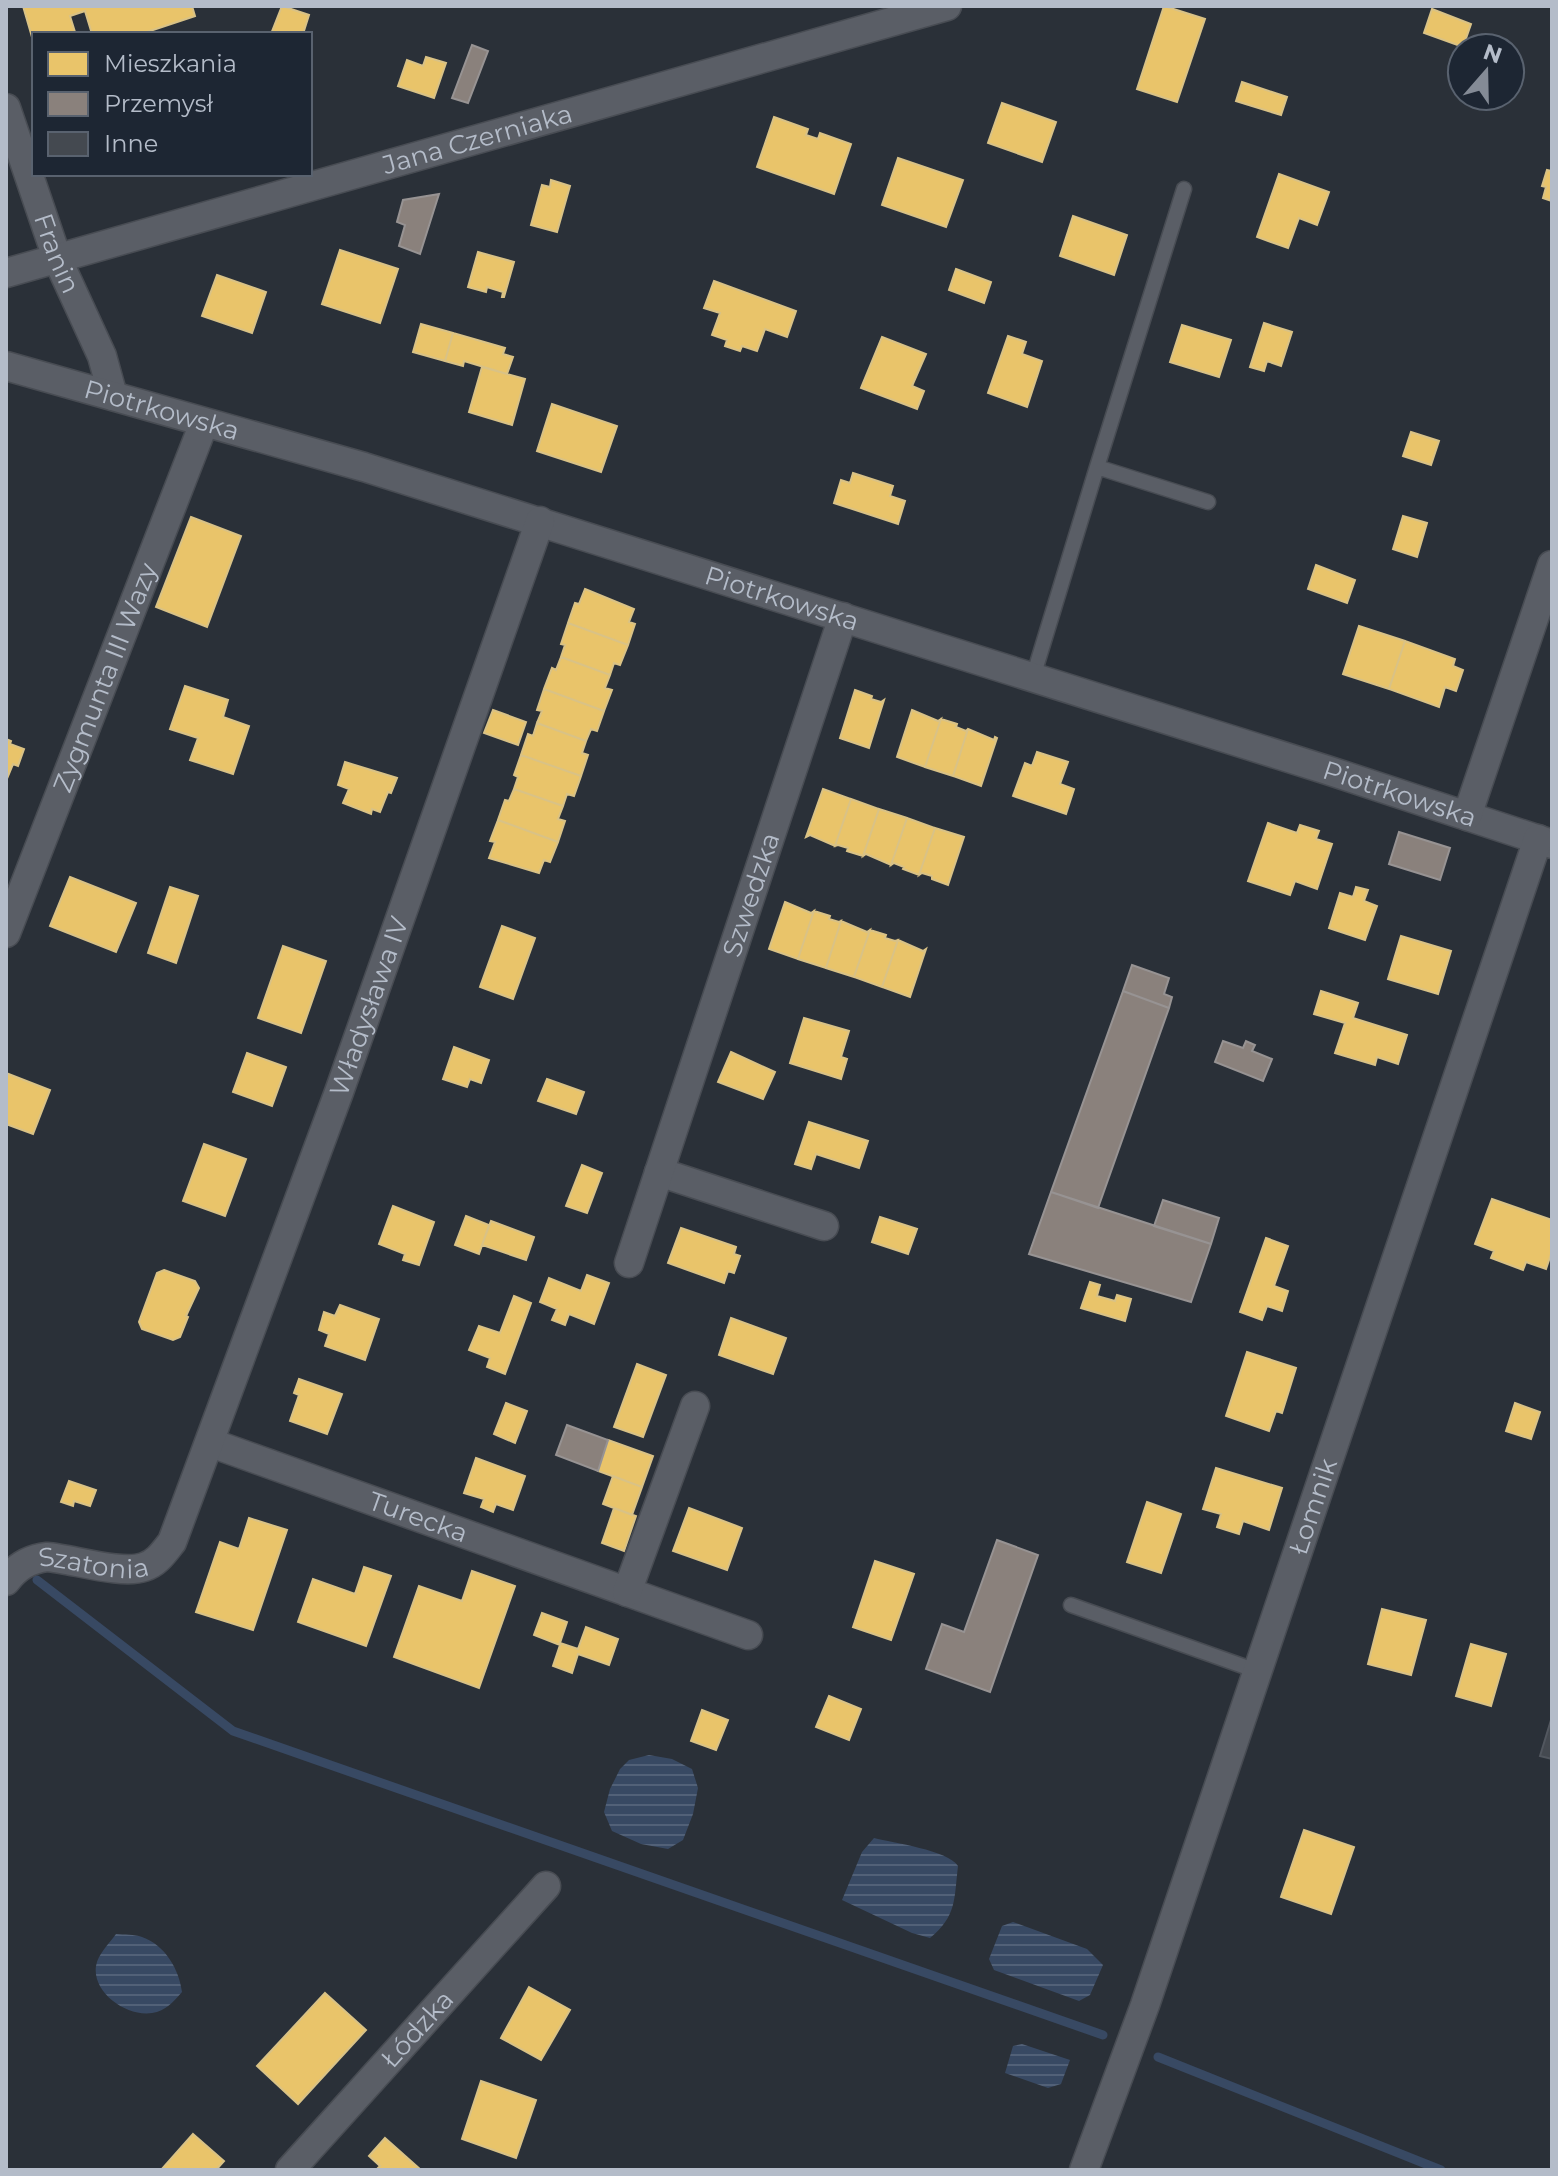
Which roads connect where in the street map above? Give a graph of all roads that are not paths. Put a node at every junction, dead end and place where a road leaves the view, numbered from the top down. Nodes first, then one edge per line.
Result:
1 (947, 6) edge
2 (6, 108) edge
3 (1184, 189) dead end
4 (57, 258) junction
5 (6, 273) edge
6 (6, 366) edge
7 (113, 396) junction
8 (204, 423) junction
9 (1097, 467) junction
10 (1208, 502) dead end
11 (540, 521) junction
12 (1552, 565) edge
13 (843, 617) junction
14 (1033, 677) junction
15 (1467, 816) junction
16 (1545, 842) edge
17 (6, 933) edge
18 (659, 1172) junction
19 (824, 1226) dead end
20 (629, 1263) dead end
21 (695, 1406) dead end
22 (211, 1443) junction
23 (192, 1490) joint
24 (6, 1581) edge
25 (627, 1592) junction
26 (1071, 1605) dead end
27 (748, 1635) dead end
28 (1257, 1671) junction
29 (546, 1886) dead end
30 (290, 2170) edge
31 (1084, 2170) edge

1 - 4 street, Jana Czerniaka
2 - 4 street, Franin
3 - 9 lane
4 - 5 street, Jana Czerniaka
4 - 7 street, Franin
6 - 7 street, Piotrkowska
7 - 8 street, Piotrkowska
8 - 11 street, Piotrkowska
8 - 17 street, Zygmunta III Wazy
9 - 10 lane
9 - 14 lane
11 - 13 street, Piotrkowska
11 - 22 street, Władysława IV
12 - 15 street
13 - 14 street, Piotrkowska
13 - 18 street, Szwedzka
14 - 15 street, Piotrkowska
15 - 16 street, Piotrkowska
16 - 28 street, Łomnik
18 - 19 street
18 - 20 street, Szwedzka
21 - 25 street
22 - 23 street, Władysława IV
22 - 25 street, Turecka
23 - 24 street, Szatonia
25 - 27 street, Turecka
26 - 28 lane
28 - 31 street, Łomnik
29 - 30 street, Łódzka

